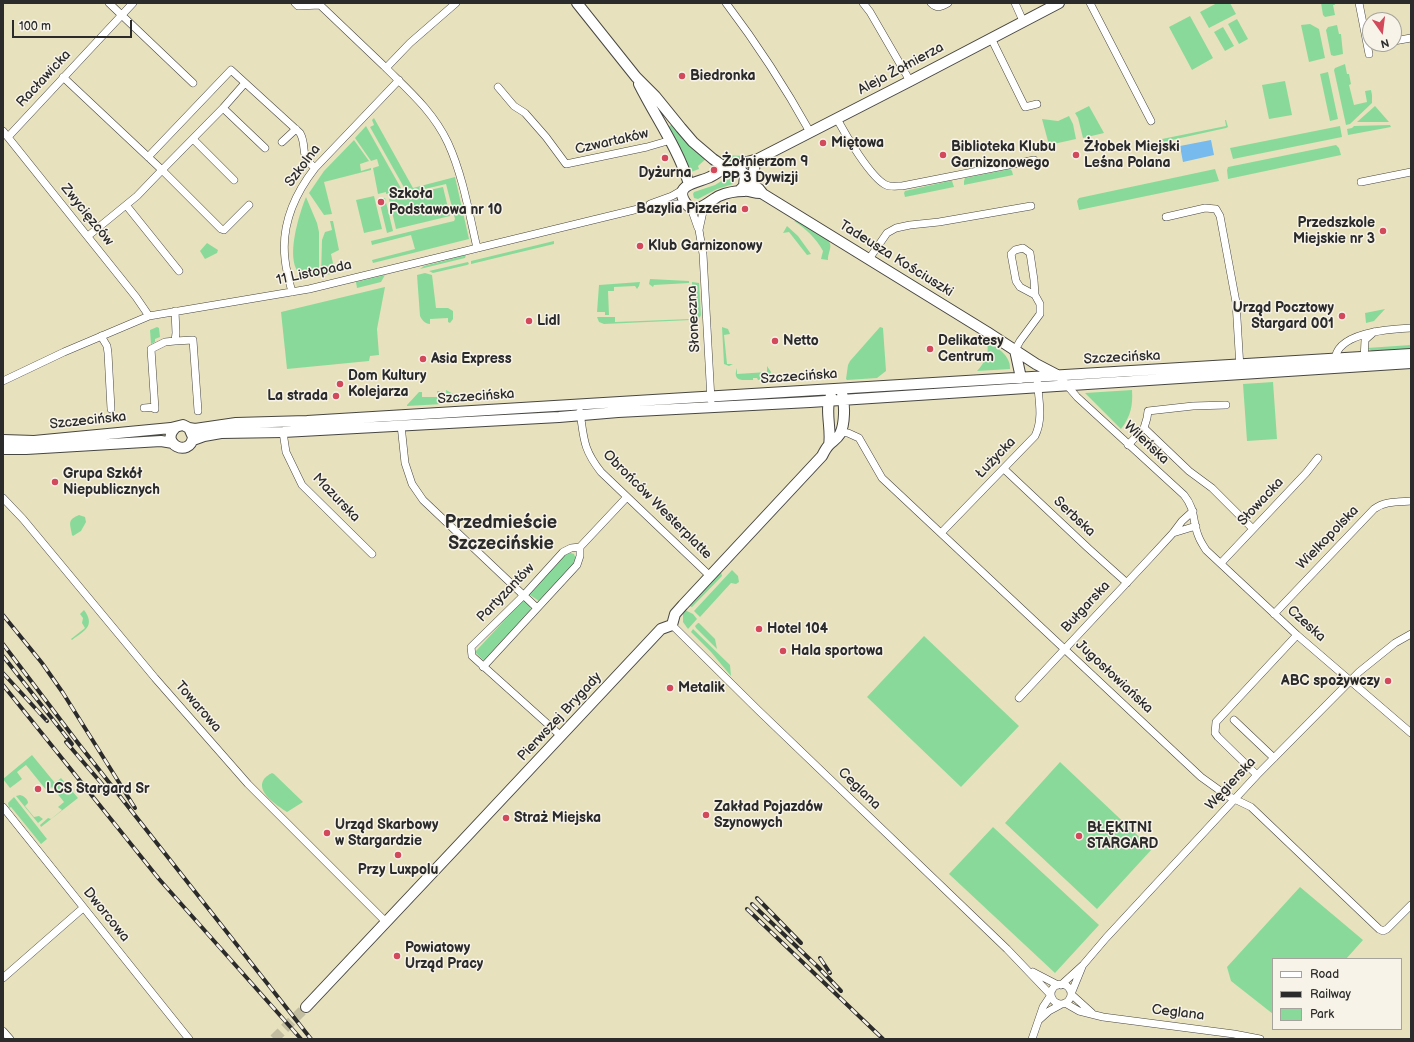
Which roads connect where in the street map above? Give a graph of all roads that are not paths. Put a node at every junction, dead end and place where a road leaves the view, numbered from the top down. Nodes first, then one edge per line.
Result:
1 (109, 3) edge
2 (133, 3) edge
3 (295, 3) edge
4 (456, 3) edge
5 (576, 3) edge
6 (726, 3) edge
7 (863, 3) edge
8 (931, 3) edge
9 (948, 3) edge
10 (1014, 3) edge
11 (1059, 3) edge
12 (1090, 3) edge
13 (1359, 3) edge
14 (122, 14) junction
15 (1023, 21) junction
16 (991, 38) junction
17 (1369, 54) dead end
18 (386, 68) junction
19 (64, 77) junction
20 (636, 77) junction
21 (398, 80) junction
22 (910, 81) junction
23 (193, 83) dead end
24 (245, 83) junction
25 (498, 87) dead end
26 (1037, 104) dead end
27 (223, 108) junction
28 (837, 119) junction
29 (1151, 121) dead end
30 (296, 129) junction
31 (810, 132) junction
32 (6, 134) edge
33 (192, 139) junction
34 (670, 140) junction
35 (282, 142) dead end
36 (265, 148) dead end
37 (148, 157) junction
38 (1034, 160) dead end
39 (756, 161) junction
40 (730, 167) junction
41 (315, 168) junction
42 (162, 170) junction
43 (1411, 172) edge
44 (745, 177) junction
45 (234, 180) dead end
46 (1361, 182) dead end
47 (687, 187) junction
48 (758, 189) junction
49 (739, 191) junction
50 (126, 205) junction
51 (249, 205) dead end
52 (688, 206) junction
53 (1030, 206) dead end
54 (704, 207) junction
55 (638, 209) junction
56 (1166, 217) dead end
57 (699, 230) junction
58 (88, 236) junction
59 (477, 248) junction
60 (869, 259) junction
61 (179, 271) dead end
62 (292, 292) junction
63 (1035, 295) junction
64 (175, 311) junction
65 (149, 316) junction
66 (1411, 328) edge
67 (1376, 331) junction
68 (101, 336) junction
69 (175, 341) junction
70 (1015, 350) junction
71 (1411, 354) edge
72 (1364, 362) junction
73 (1036, 364) junction
74 (1335, 364) junction
75 (1411, 364) edge
76 (1240, 370) junction
77 (1059, 376) junction
78 (1037, 377) junction
79 (1021, 378) junction
80 (3, 381) edge
81 (1069, 386) junction
82 (1037, 388) junction
83 (838, 389) junction
84 (828, 400) junction
85 (844, 400) junction
86 (712, 402) junction
87 (577, 405) junction
88 (1226, 405) dead end
89 (144, 408) dead end
90 (111, 409) dead end
91 (198, 411) dead end
92 (581, 415) junction
93 (401, 425) junction
94 (176, 427) junction
95 (189, 428) junction
96 (1144, 428) junction
97 (282, 432) junction
98 (841, 432) junction
99 (3, 440) edge
100 (193, 440) junction
101 (172, 443) junction
102 (829, 445) junction
103 (1128, 445) junction
104 (3, 449) edge
105 (1318, 458) dead end
106 (1004, 469) junction
107 (627, 497) junction
108 (3, 498) edge
109 (1411, 501) edge
110 (1193, 511) junction
111 (1196, 526) junction
112 (1253, 529) junction
113 (941, 533) junction
114 (1173, 533) junction
115 (580, 547) junction
116 (372, 554) dead end
117 (1221, 563) junction
118 (710, 576) junction
119 (1127, 583) junction
120 (524, 595) junction
121 (537, 608) junction
122 (1274, 614) junction
123 (672, 624) junction
124 (1411, 634) edge
125 (1297, 635) junction
126 (1065, 649) junction
127 (483, 667) junction
128 (1350, 680) junction
129 (1019, 698) dead end
130 (1234, 720) dead end
131 (1411, 733) edge
132 (561, 736) junction
133 (1274, 758) junction
134 (1257, 776) junction
135 (1234, 799) junction
136 (3, 807) edge
137 (1411, 905) edge
138 (83, 908) junction
139 (386, 922) junction
140 (1082, 965) junction
141 (1029, 970) junction
142 (3, 978) edge
143 (1060, 985) junction
144 (1070, 994) junction
145 (1051, 995) junction
146 (1063, 1003) junction
147 (306, 1006) tunnel mouth
148 (1092, 1014) junction
149 (1038, 1022) junction
150 (3, 1031) edge
151 (10, 1039) edge
152 (189, 1039) edge
153 (1032, 1039) edge
154 (1260, 1039) edge

1 - 14 street
2 - 14 street, Racławicka
3 - 18 street
4 - 18 street
5 - 20 main road
6 - 31 street
7 - 22 street
8 - 9 street
10 - 15 street
11 - 15 main road, Aleja Żołnierza
12 - 29 street
13 - 17 street
14 - 19 street, Racławicka
14 - 23 street
15 - 16 main road, Aleja Żołnierza
16 - 22 main road, Aleja Żołnierza
16 - 26 street
18 - 21 street
19 - 32 street, Racławicka
19 - 37 street
20 - 34 main road
20 - 40 main road
21 - 41 street, Szkolna
21 - 59 street
22 - 28 main road, Aleja Żołnierza
24 - 27 street
24 - 30 street
24 - 37 street
25 - 34 street, Czwartaków
27 - 33 street
27 - 36 street
28 - 31 main road, Aleja Żołnierza
28 - 38 street
30 - 35 street
30 - 41 street
31 - 39 main road, Aleja Żołnierza
32 - 58 street, Zwycięzców
33 - 42 street
33 - 45 street
34 - 47 main road
37 - 42 street
39 - 40 main road, Aleja Żołnierza
39 - 44 main road, Aleja Żołnierza
39 - 48 main road
40 - 44 main road, Tadeusza Kościuszki
40 - 47 main road, Aleja Żołnierza
41 - 62 street, Szkolna
42 - 50 street
42 - 51 street
43 - 46 street
44 - 48 main road, Tadeusza Kościuszki
44 - 49 main road, Aleja Żołnierza
47 - 52 main road
47 - 55 street, 11 Listopada
48 - 49 main road, Tadeusza Kościuszki
48 - 60 main road, Tadeusza Kościuszki
49 - 54 main road
50 - 58 street
50 - 61 street
52 - 54 main road
52 - 55 street, 11 Listopada
52 - 57 street, Słoneczna
53 - 60 street
54 - 57 street, Słoneczna
55 - 59 street, 11 Listopada
56 - 76 street
57 - 86 street, Słoneczna
58 - 65 street, Zwycięzców
59 - 62 street, 11 Listopada
60 - 70 main road, Tadeusza Kościuszki
62 - 64 street, 11 Listopada
63 - 63 street
63 - 70 street
64 - 65 street, 11 Listopada
64 - 69 street
65 - 68 street, 11 Listopada
66 - 67 street
67 - 72 street
67 - 74 street
68 - 80 street, 11 Listopada
68 - 90 street
69 - 89 street
69 - 91 street
70 - 73 main road, Tadeusza Kościuszki
70 - 79 main road
71 - 72 main road, Szczecińska
72 - 74 main road, Szczecińska
72 - 75 main road, Szczecińska
73 - 77 main road, Tadeusza Kościuszki
73 - 78 main road
74 - 76 main road, Szczecińska
76 - 77 main road, Szczecińska
76 - 81 main road, Szczecińska
77 - 78 main road, Szczecińska
77 - 81 street, Wileńska
78 - 79 main road, Szczecińska
78 - 82 street, Łużycka
79 - 82 street
79 - 83 main road, Szczecińska
81 - 82 main road, Szczecińska
81 - 103 street, Wileńska
82 - 85 main road, Szczecińska
82 - 106 street, Łużycka
83 - 84 main road
83 - 85 main road
83 - 86 main road, Szczecińska
84 - 85 main road, Szczecińska
84 - 86 main road, Szczecińska
84 - 102 main road
85 - 98 main road
86 - 87 main road, Szczecińska
86 - 92 main road, Szczecińska
87 - 92 street, Obrońców Westerplatte
87 - 95 main road, Szczecińska
88 - 96 street
92 - 93 main road, Szczecińska
92 - 107 street, Obrońców Westerplatte
93 - 97 main road, Szczecińska
93 - 120 street
94 - 95 main road
94 - 99 main road, Szczecińska
94 - 101 main road
95 - 100 main road
96 - 103 street
96 - 112 street
97 - 100 main road, Szczecińska
97 - 116 street, Mazurska
98 - 102 main road, Pierwszej Brygady
98 - 113 street, Jugosłowiańska
100 - 101 main road
101 - 104 main road, Szczecińska
102 - 118 main road, Pierwszej Brygady
103 - 110 street, Wileńska
105 - 112 street, Słowacka
106 - 113 street, Łużycka
106 - 119 street, Serbska
107 - 115 street, Partyzantów
107 - 118 street, Obrońców Westerplatte
108 - 139 street, Towarowa
109 - 122 street, Wielkopolska
110 - 111 street, Wileńska
110 - 114 street, Bułgarska
111 - 114 street
111 - 117 street, Czeska
112 - 117 street, Słowacka
113 - 126 street, Jugosłowiańska
114 - 119 street, Bułgarska
115 - 120 street, Partyzantów
115 - 121 street
117 - 122 street, Czeska
118 - 123 main road, Pierwszej Brygady
119 - 126 street, Bułgarska
120 - 121 street
120 - 127 street, Partyzantów
121 - 127 street
122 - 125 street, Czeska
123 - 132 main road, Pierwszej Brygady
123 - 141 street, Ceglana
124 - 128 street, Węgierska
125 - 128 street, Czeska
125 - 134 street
126 - 129 street, Bułgarska
126 - 135 street, Jugosłowiańska
127 - 132 street, Partyzantów
128 - 131 street, Czeska
128 - 133 street, Węgierska
130 - 133 street
132 - 139 main road, Pierwszej Brygady
133 - 134 street, Węgierska
134 - 135 street, Węgierska
135 - 137 street, Jugosłowiańska
135 - 140 street, Węgierska
136 - 138 street, Dworcowa
138 - 142 street
138 - 152 street, Dworcowa
139 - 147 main road, Pierwszej Brygady
140 - 143 street, Węgierska
140 - 144 street, Węgierska
141 - 143 street, Ceglana
141 - 145 street, Ceglana
143 - 144 street
143 - 145 street
144 - 146 street
144 - 148 street
145 - 146 street
145 - 149 street
146 - 148 street, Ceglana
146 - 149 street
148 - 154 street, Ceglana
149 - 153 street
150 - 151 street

